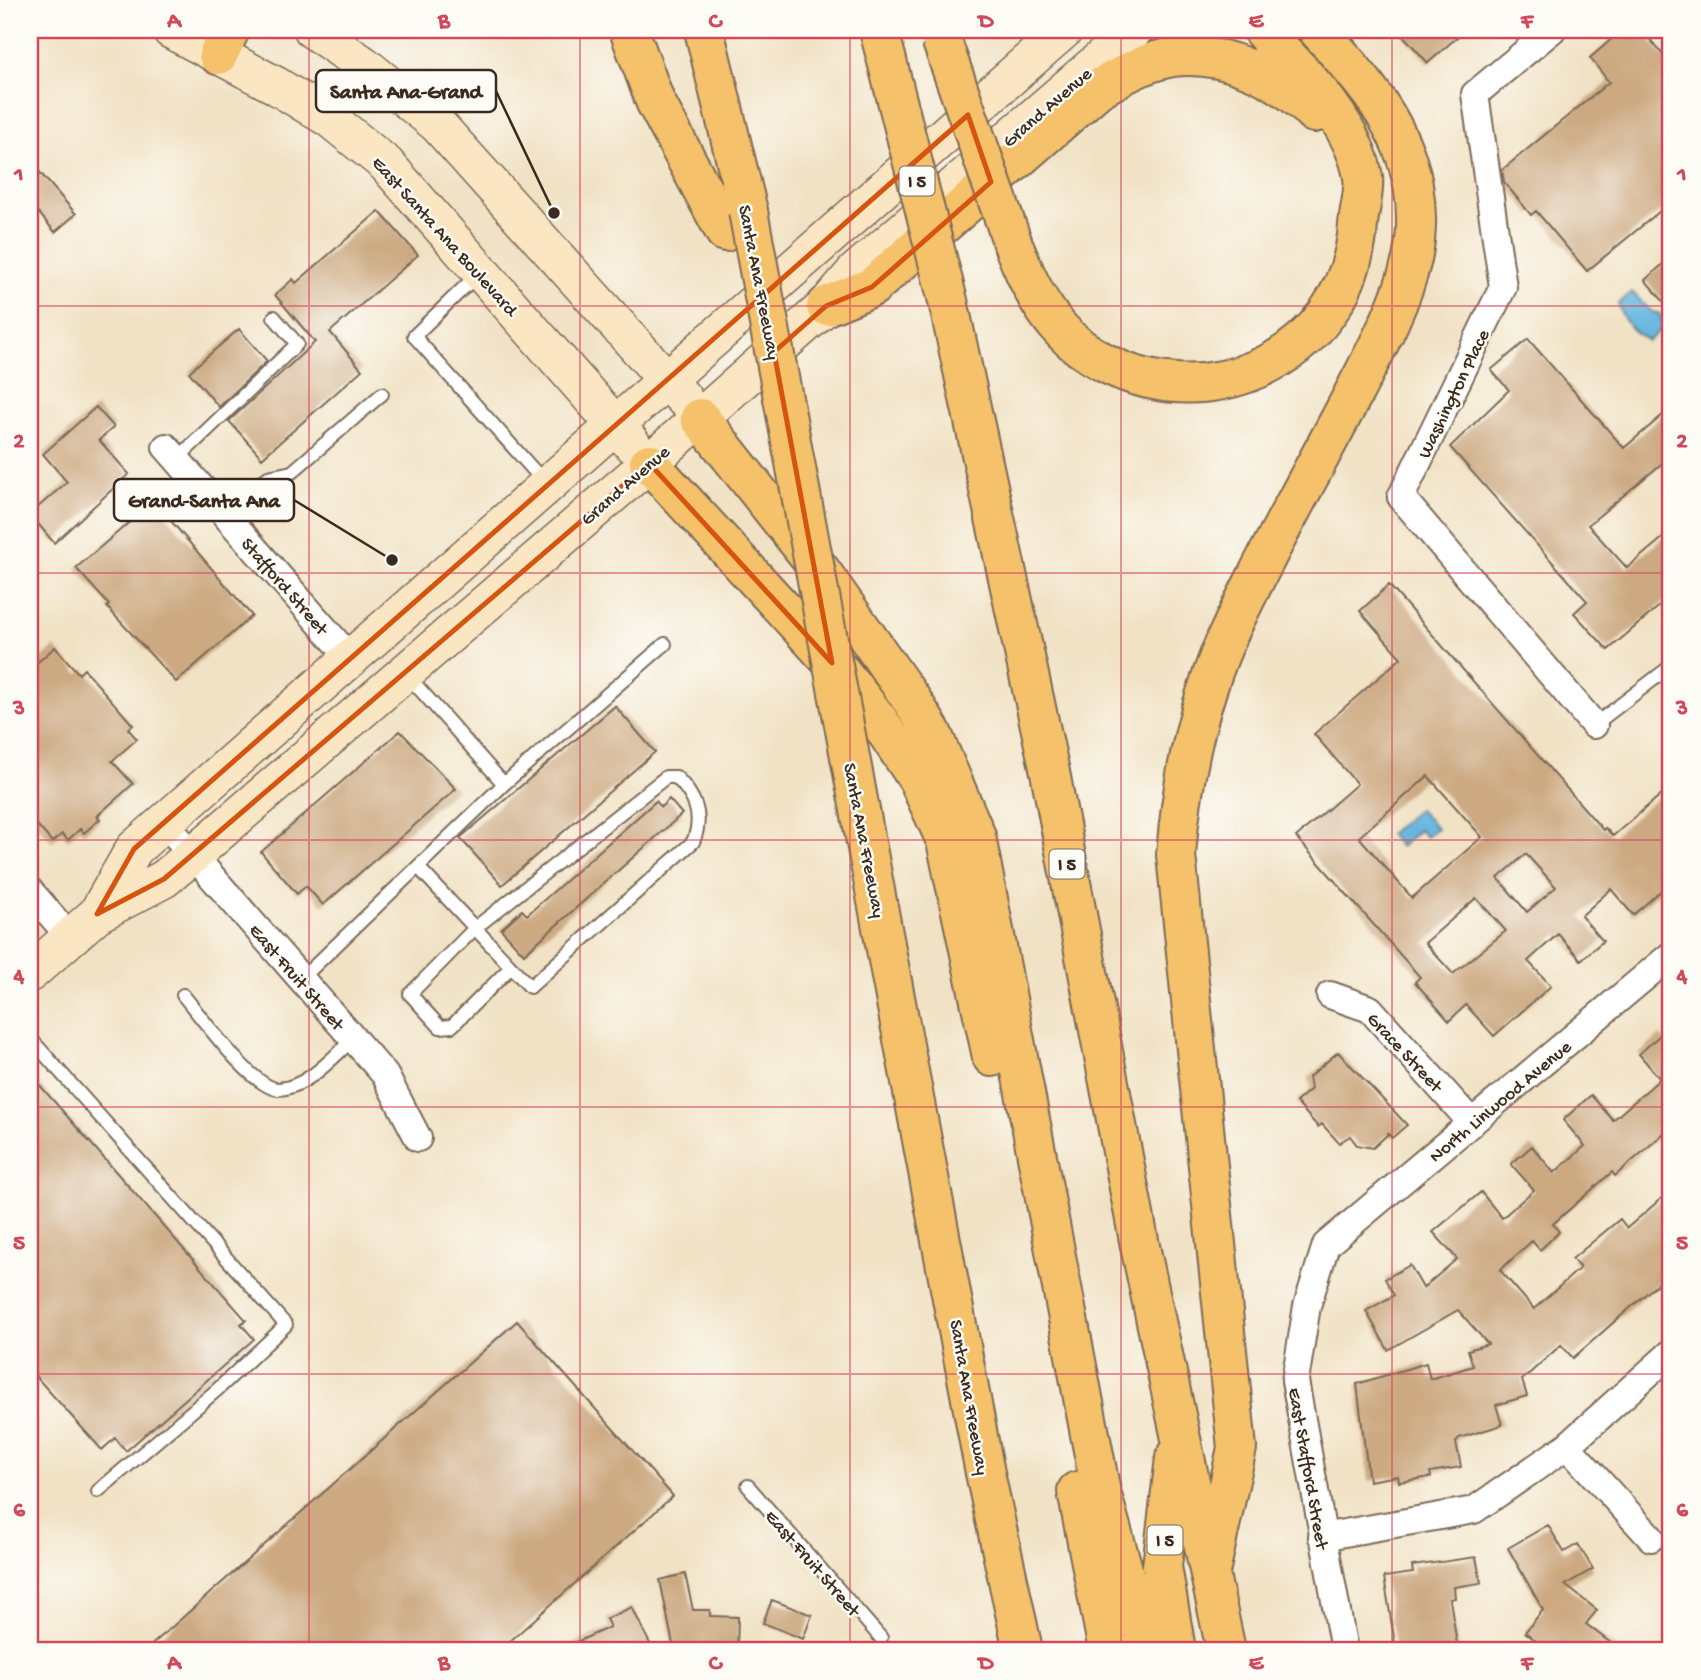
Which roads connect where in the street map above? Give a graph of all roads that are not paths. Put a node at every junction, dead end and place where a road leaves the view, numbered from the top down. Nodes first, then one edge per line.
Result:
1 (171, 30) edge
2 (313, 30) edge
3 (629, 30) edge
4 (704, 30) edge
5 (1064, 30) edge
6 (1134, 30) edge
7 (1262, 30) edge
8 (1318, 30) edge
9 (1552, 30) edge
10 (940, 34) edge
11 (224, 42) edge
12 (883, 45) edge
13 (1359, 211) junction
14 (737, 222) junction
15 (480, 272) junction
16 (826, 306) junction
17 (274, 317) dead end
18 (667, 380) junction
19 (382, 394) dead end
20 (700, 418) junction
21 (615, 425) junction
22 (171, 453) joint
23 (649, 463) junction
24 (547, 486) junction
25 (225, 514) junction
26 (665, 644) dead end
27 (351, 659) junction
28 (1671, 666) edge
29 (405, 673) junction
30 (1594, 725) joint
31 (504, 784) junction
32 (165, 823) junction
33 (192, 855) junction
34 (418, 867) junction
35 (30, 891) edge
36 (83, 925) junction
37 (475, 928) junction
38 (1671, 954) edge
39 (511, 967) junction
40 (30, 973) edge
41 (300, 979) junction
42 (183, 995) dead end
43 (1330, 995) dead end
44 (30, 1038) edge
45 (353, 1039) junction
46 (1472, 1123) junction
47 (418, 1138) dead end
48 (1326, 1245) joint
49 (1671, 1353) edge
50 (1179, 1428) junction
51 (1567, 1446) junction
52 (748, 1486) dead end
53 (98, 1491) dead end
54 (1322, 1537) junction
55 (1651, 1538) dead end
56 (1210, 1572) junction
57 (881, 1638) dead end
58 (1023, 1650) edge
59 (1108, 1650) edge
60 (1146, 1650) edge
61 (1176, 1650) edge
62 (1226, 1650) edge
63 (1344, 1650) edge

1 - 11 main road, East Santa Ana Boulevard
2 - 18 main road
3 - 14 highway
4 - 14 highway, Santa Ana Freeway
5 - 18 main road, Grand Avenue
6 - 16 main road, Grand Avenue
7 - 13 highway
8 - 56 highway
9 - 30 street, Washington Place
10 - 13 highway, bridge
11 - 15 main road, East Santa Ana Boulevard
12 - 50 highway, I 5, bridge
13 - 16 highway
14 - 58 highway, Santa Ana Freeway, bridge
15 - 21 main road, East Santa Ana Boulevard
15 - 24 lane
16 - 20 main road, Grand Avenue
17 - 22 lane
18 - 20 main road
18 - 21 main road, Grand Avenue
19 - 25 lane
20 - 23 main road, Grand Avenue
20 - 60 highway
21 - 23 main road, East Santa Ana Boulevard
21 - 24 main road, Grand Avenue
22 - 25 street, Stafford Street
23 - 29 main road, Grand Avenue
23 - 59 highway
24 - 27 main road, Grand Avenue
25 - 27 street, Stafford Street
26 - 31 lane
27 - 32 main road, Grand Avenue
28 - 30 lane
29 - 31 lane
29 - 33 main road, Grand Avenue
31 - 34 lane
32 - 33 street, East Fruit Street
32 - 36 main road, Grand Avenue
33 - 36 main road, Grand Avenue
33 - 41 street, East Fruit Street
34 - 37 lane
34 - 41 lane
35 - 36 street
36 - 40 main road, Grand Avenue
37 - 39 lane
37 - 39 lane
37 - 39 lane
38 - 46 street, North Linwood Avenue
41 - 45 street, East Fruit Street
42 - 45 lane
43 - 46 street, Grace Street
44 - 53 lane
45 - 47 street, East Fruit Street
46 - 48 street, North Linwood Avenue
48 - 54 street, East Stafford Street
49 - 51 street
50 - 56 highway, I 5
50 - 61 highway, I 5
51 - 54 street
51 - 55 street
52 - 57 lane, East Fruit Street
54 - 63 street, East Stafford Street
56 - 62 highway, I 5

